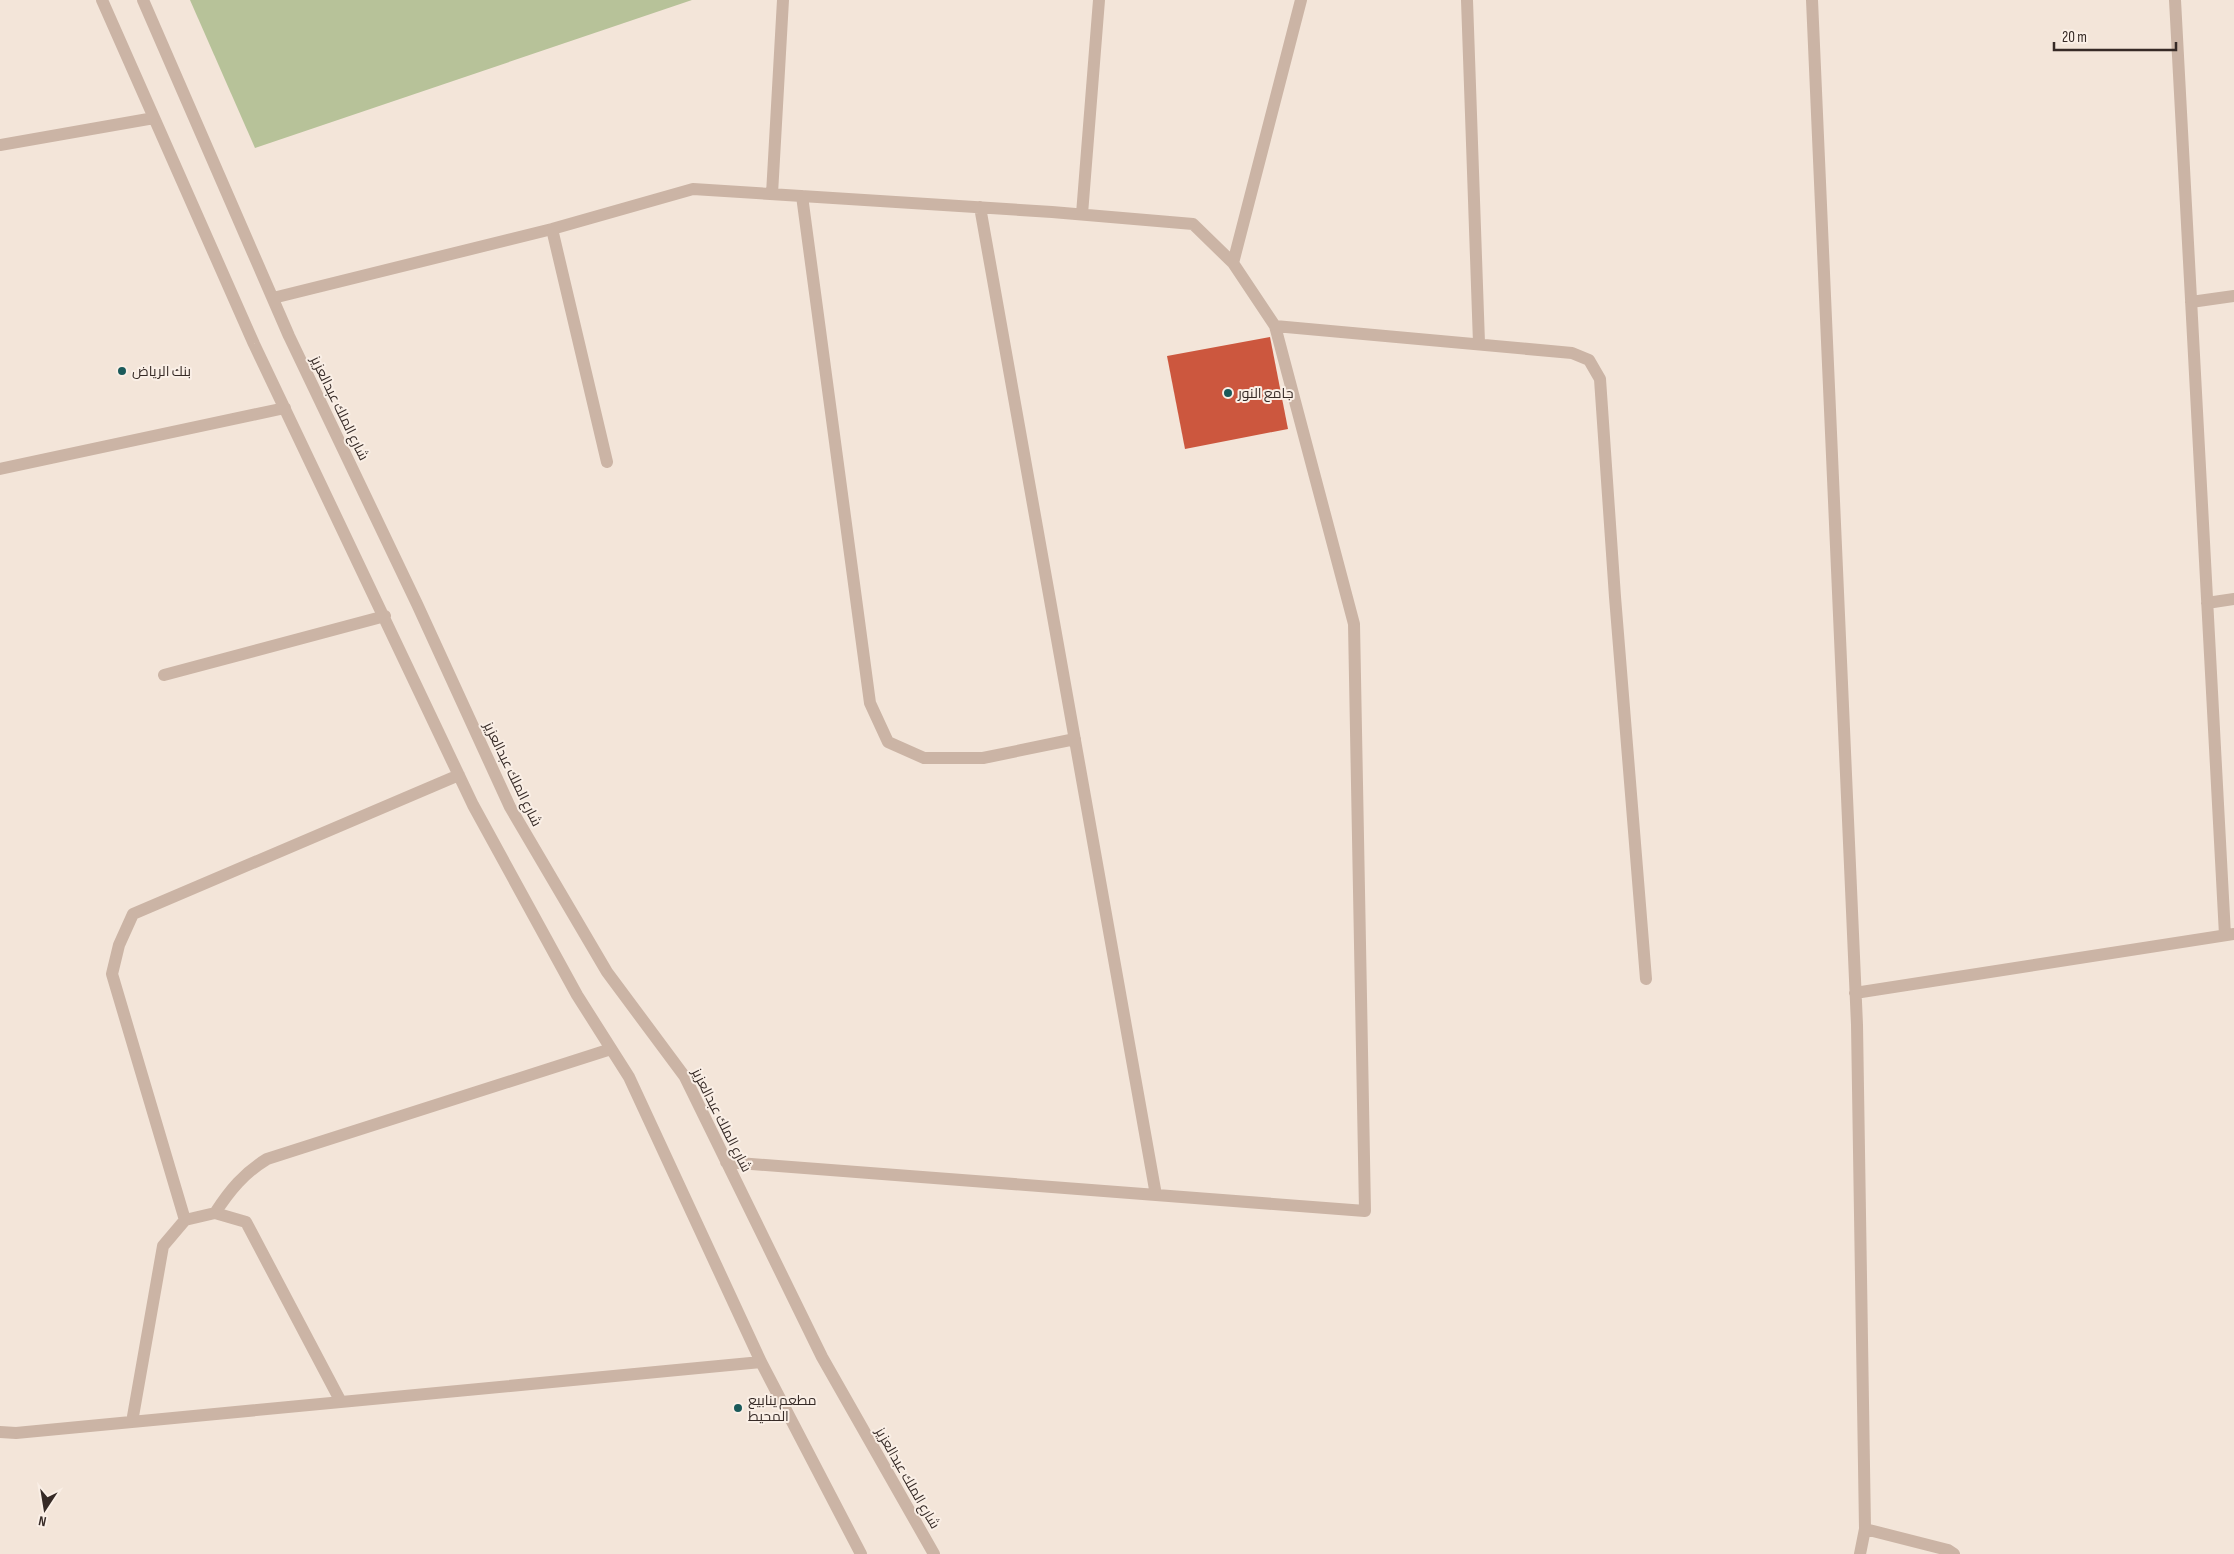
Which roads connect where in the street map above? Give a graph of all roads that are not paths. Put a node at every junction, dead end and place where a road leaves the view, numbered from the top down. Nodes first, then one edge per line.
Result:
1 (102, 0) edge
2 (143, 0) edge
3 (783, 0) edge
4 (1099, 0) edge
5 (1300, 0) edge
6 (1467, 0) edge
7 (1812, 0) edge
8 (2175, 0) edge
9 (154, 118) junction
10 (0, 144) edge
11 (772, 194) junction
12 (802, 196) junction
13 (980, 207) junction
14 (1082, 214) junction
15 (552, 229) junction
16 (1233, 263) junction
17 (2234, 296) edge
18 (273, 298) junction
19 (2191, 302) junction
20 (1275, 326) junction
21 (1479, 343) junction
22 (285, 408) junction
23 (606, 462) dead end
24 (0, 469) edge
25 (2234, 599) edge
26 (2207, 603) junction
27 (385, 616) junction
28 (164, 675) dead end
29 (1074, 739) junction
30 (459, 776) junction
31 (2230, 935) edge
32 (1646, 979) dead end
33 (1855, 993) junction
34 (612, 1049) junction
35 (726, 1162) junction
36 (1156, 1195) junction
37 (216, 1212) junction
38 (185, 1220) junction
39 (761, 1362) junction
40 (341, 1402) junction
41 (132, 1422) junction
42 (0, 1432) edge
43 (1865, 1529) junction
44 (861, 1554) edge
45 (934, 1554) edge
46 (1860, 1554) edge
47 (1954, 1554) edge

1 - 9 street
2 - 18 street, شارع الملك عبدالعزيز
3 - 11 street
4 - 14 street
5 - 16 street
6 - 21 street
7 - 33 street
8 - 19 street
9 - 10 street
9 - 22 street
11 - 12 street
11 - 15 street
12 - 13 street
12 - 29 street
13 - 14 street
13 - 29 street
14 - 16 street
15 - 18 street
15 - 23 street
16 - 20 street
17 - 19 street
18 - 35 street, شارع الملك عبدالعزيز
19 - 26 street
20 - 21 street
20 - 36 street
21 - 32 street
22 - 24 street
22 - 27 street
25 - 26 street
26 - 31 street
27 - 28 street
27 - 30 street
29 - 36 street
30 - 34 street
30 - 38 street
31 - 33 street
33 - 43 street
34 - 37 street
34 - 39 street
35 - 36 street
35 - 45 street, شارع الملك عبدالعزيز
37 - 38 street
37 - 40 street
38 - 41 street
39 - 40 street
39 - 44 street
40 - 41 street
41 - 42 street
43 - 46 street
43 - 47 street

